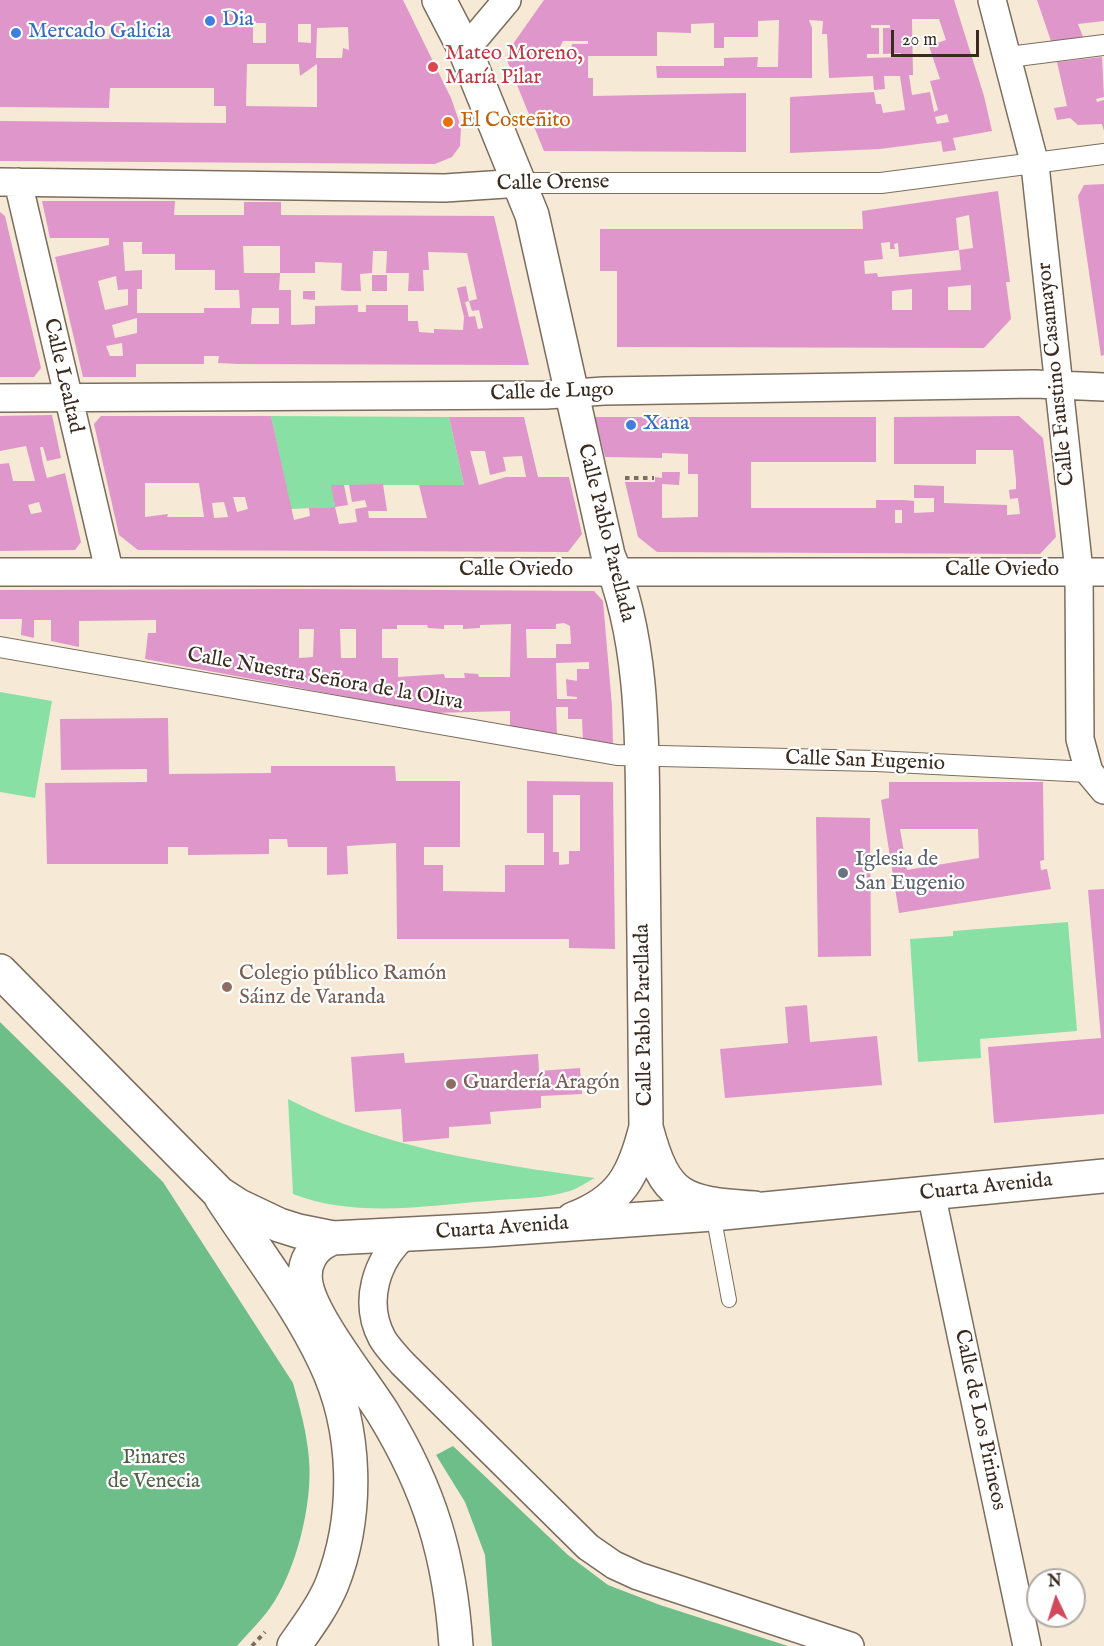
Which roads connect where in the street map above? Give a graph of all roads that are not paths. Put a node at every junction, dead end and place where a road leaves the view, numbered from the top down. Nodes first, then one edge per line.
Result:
1 (439, 0) edge
2 (507, 0) edge
3 (992, 0) edge
4 (1104, 45) edge
5 (465, 50) junction
6 (1009, 57) junction
7 (1104, 154) edge
8 (1035, 165) junction
9 (9, 182) edge
10 (520, 183) junction
11 (1058, 385) junction
12 (1104, 387) edge
13 (571, 393) junction
14 (0, 398) edge
15 (67, 399) junction
16 (109, 570) junction
17 (0, 572) edge
18 (615, 572) junction
19 (1091, 572) edge
20 (0, 646) edge
21 (642, 756) junction
22 (1092, 772) edge
23 (0, 971) edge
24 (646, 1127) junction
25 (1104, 1176) edge
26 (219, 1193) junction
27 (931, 1193) junction
28 (754, 1208) junction
29 (712, 1214) junction
30 (551, 1226) junction
31 (405, 1235) junction
32 (333, 1238) junction
33 (729, 1300) dead end
34 (294, 1646) edge
35 (456, 1646) edge
36 (850, 1646) edge
37 (1027, 1646) edge

1 - 5 street, Calle Pablo Parellada
2 - 5 street
3 - 6 street, Calle Faustino Casamayor
4 - 6 street
5 - 10 street, Calle Pablo Parellada
6 - 8 street, Calle Faustino Casamayor
7 - 8 street, Calle Orense
8 - 10 street, Calle Orense
8 - 11 street, Calle Faustino Casamayor
9 - 10 street, Calle Orense
9 - 15 street, Calle Lealtad
10 - 13 street, Calle Pablo Parellada
11 - 12 street, Calle de Lugo
11 - 13 street, Calle de Lugo
11 - 19 street, Calle Faustino Casamayor
13 - 15 street, Calle de Lugo
13 - 18 street, Calle Pablo Parellada
14 - 15 street, Calle de Lugo
15 - 16 street, Calle Lealtad
16 - 17 street, Calle Oviedo
16 - 18 street, Calle Oviedo
18 - 19 street, Calle Oviedo
18 - 21 street, Calle Pablo Parellada
19 - 22 street, Calle Faustino Casamayor
20 - 21 street, Calle Nuestra Señora de la Oliva
21 - 22 street, Calle San Eugenio
21 - 24 street, Calle Pablo Parellada
23 - 26 street, Cuarta Avenida
24 - 28 street, Calle Pablo Parellada
24 - 30 street, Calle Pablo Parellada
25 - 27 street, Cuarta Avenida
26 - 32 street, Cuarta Avenida
26 - 34 street
27 - 28 street, Cuarta Avenida
27 - 37 street, Calle de Los Pirineos
28 - 29 street, Cuarta Avenida
29 - 30 street, Cuarta Avenida
29 - 33 lane
30 - 31 street, Cuarta Avenida
31 - 32 street, Cuarta Avenida
31 - 36 street
32 - 35 street

